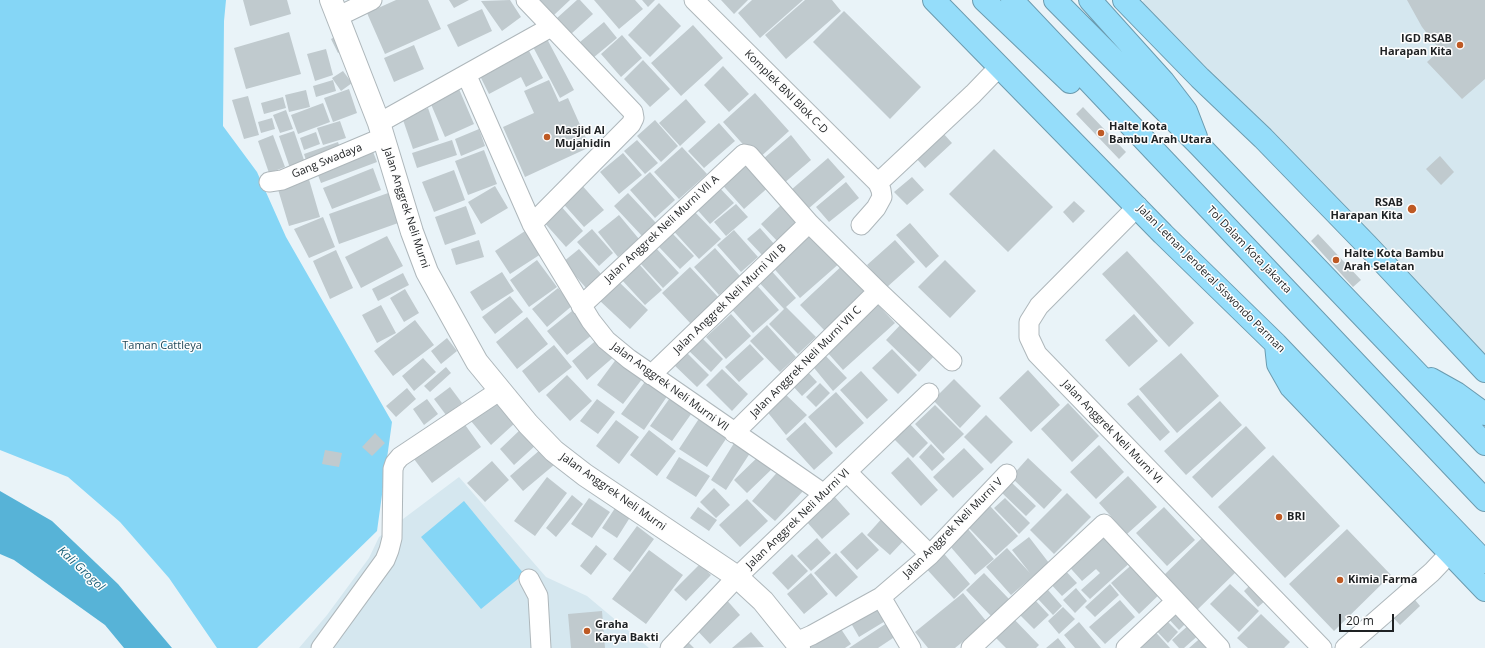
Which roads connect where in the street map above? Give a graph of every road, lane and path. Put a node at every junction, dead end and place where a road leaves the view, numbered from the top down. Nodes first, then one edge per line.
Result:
1 (372, 0) edge
2 (526, 0) edge
3 (694, 0) edge
4 (934, 0) edge
5 (984, 0) edge
6 (1012, 0) edge
7 (1055, 0) edge
8 (1090, 0) edge
9 (1124, 0) edge
10 (334, 8) edge
11 (551, 27) junction
12 (1000, 66) junction
13 (467, 76) junction
14 (382, 130) junction
15 (1198, 145) junction
16 (1153, 150) junction
17 (269, 182) dead end
18 (878, 183) junction
19 (1138, 206) junction
20 (809, 223) junction
21 (532, 224) junction
22 (861, 225) dead end
23 (878, 291) junction
24 (581, 306) junction
25 (1276, 344) junction
26 (952, 361) dead end
27 (1408, 365) junction
28 (1485, 371) edge
29 (651, 375) junction
30 (499, 391) junction
31 (929, 393) dead end
32 (1485, 414) edge
33 (734, 433) junction
34 (1485, 444) edge
35 (847, 472) junction
36 (1007, 474) dead end
37 (824, 494) junction
38 (1485, 500) edge
39 (1449, 554) junction
40 (930, 555) junction
41 (1485, 562) edge
42 (737, 577) junction
43 (529, 579) dead end
44 (1485, 590) edge
45 (881, 597) junction
46 (1176, 601) junction
47 (797, 645) edge
48 (978, 646) edge
49 (321, 648) edge
50 (541, 648) edge
51 (670, 648) edge
52 (911, 648) edge
53 (1126, 648) edge
54 (1220, 648) edge
55 (1322, 648) edge
56 (1346, 648) edge

1 - 10 street
2 - 11 street
3 - 18 street, Komplek BNI Blok C-D
4 - 12 highway, Jalan Letnan Jenderal Siswondo Parman
5 - 16 highway
6 - 16 highway, Tol Dalam Kota Jakarta
7 - 15 highway
8 - 15 highway
9 - 28 highway
10 - 14 street, Jalan Anggrek Neli Murni
11 - 13 street
11 - 21 street
12 - 18 street
12 - 19 highway, Jalan Letnan Jenderal Siswondo Parman
13 - 14 street
13 - 21 street, Jalan Anggrek Neli Murni VII
14 - 17 street, Gang Swadaya
14 - 30 street, Jalan Anggrek Neli Murni
15 - 27 highway
16 - 38 highway, Tol Dalam Kota Jakarta
18 - 22 street
19 - 25 highway, Jalan Letnan Jenderal Siswondo Parman
19 - 55 street, Jalan Anggrek Neli Murni VI
20 - 23 street
20 - 24 street, Jalan Anggrek Neli Murni VII A
20 - 29 street, Jalan Anggrek Neli Murni VII B
21 - 24 street, Jalan Anggrek Neli Murni VII
23 - 26 street
23 - 33 street, Jalan Anggrek Neli Murni VII C
24 - 29 street, Jalan Anggrek Neli Murni VII
25 - 39 highway
25 - 41 highway, Jalan Letnan Jenderal Siswondo Parman
27 - 32 highway
27 - 34 highway
29 - 33 street, Jalan Anggrek Neli Murni VII
30 - 42 street, Jalan Anggrek Neli Murni
30 - 49 street
31 - 35 street, Jalan Anggrek Neli Murni VI
33 - 37 street, Jalan Anggrek Neli Murni VII
35 - 37 street, Jalan Anggrek Neli Murni VI
35 - 40 street
36 - 40 street, Jalan Anggrek Neli Murni V
37 - 42 street, Jalan Anggrek Neli Murni VI
39 - 44 highway
39 - 56 street
40 - 45 street, Jalan Anggrek Neli Murni V
42 - 47 street, Jalan Anggrek Neli Murni
42 - 51 street, Jalan Anggrek Neli Murni VI
43 - 50 street
45 - 47 street, Jalan Anggrek Neli Murni V
45 - 52 street
46 - 48 street
46 - 53 street
46 - 54 street

